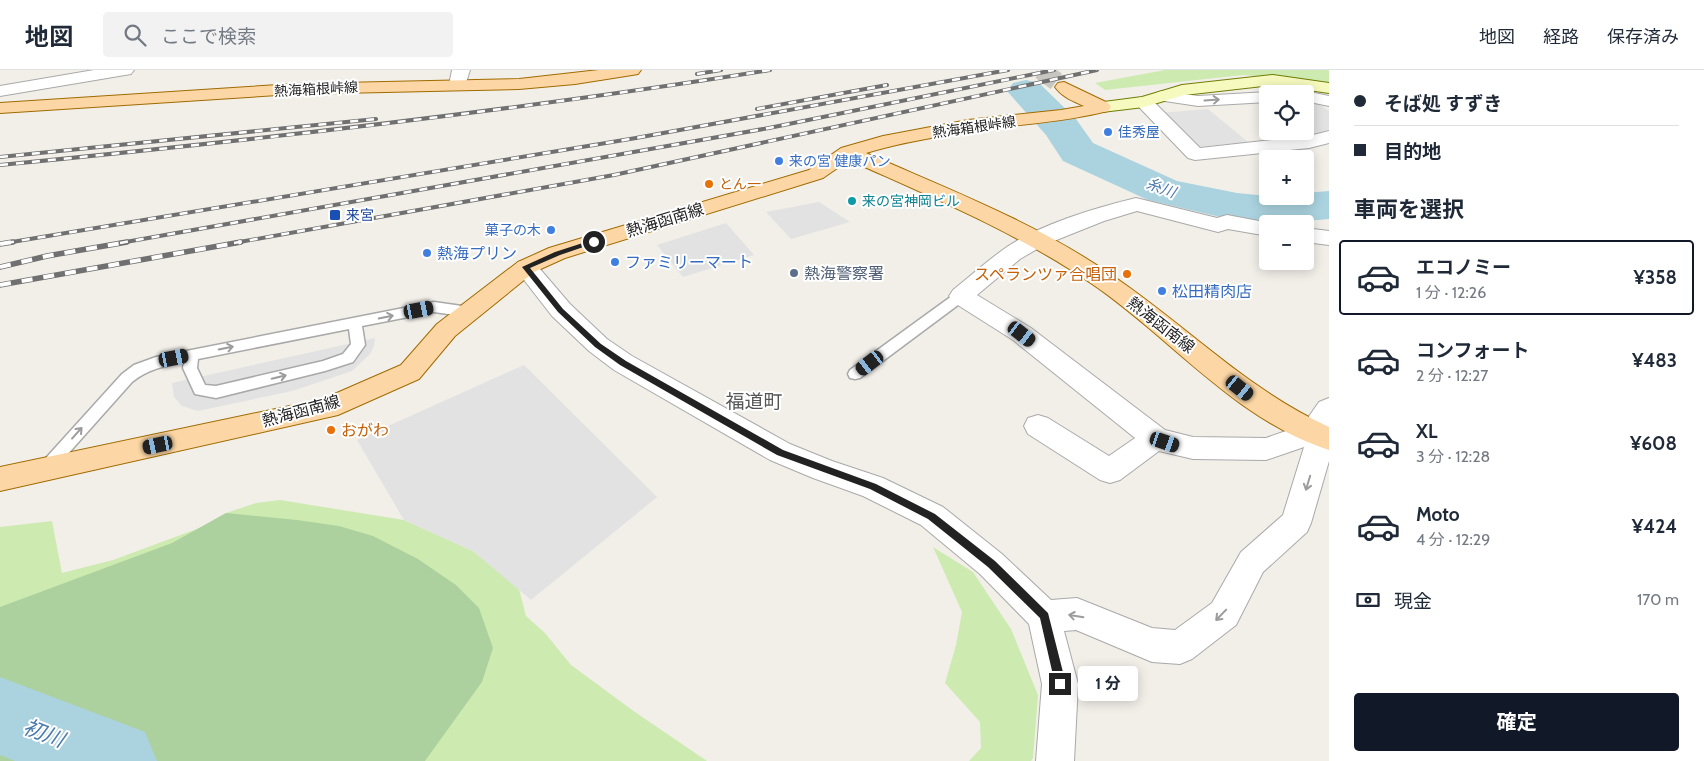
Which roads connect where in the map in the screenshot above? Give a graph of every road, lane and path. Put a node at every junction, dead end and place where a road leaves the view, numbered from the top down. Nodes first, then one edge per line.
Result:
1 (125, 70) edge
2 (632, 70) edge
3 (459, 77) edge
4 (1072, 86) tunnel mouth
5 (1329, 88) edge
6 (0, 91) edge
7 (1164, 96) junction
8 (1259, 98) edge
9 (1314, 98) edge
10 (1329, 101) edge
11 (1144, 102) junction
12 (1102, 107) junction
13 (0, 108) edge
14 (1329, 137) edge
15 (848, 152) junction
16 (1259, 227) edge
17 (1314, 236) edge
18 (1329, 238) edge
19 (1036, 240) junction
20 (526, 267) junction
21 (961, 296) junction
22 (469, 312) junction
23 (355, 323) junction
24 (192, 355) junction
25 (855, 374) dead end
26 (1038, 426) dead end
27 (1323, 429) edge
28 (1155, 438) junction
29 (44, 469) junction
30 (0, 479) edge
31 (1044, 616) junction
32 (1054, 761) edge

1 - 6 street
2 - 3 main road, 熱海箱根峠線
3 - 13 main road, 熱海箱根峠線
4 - 12 main road
5 - 7 street
7 -> 8 street
7 - 11 street
9 - 10 street
11 - 12 street
11 - 14 street
12 - 15 main road, 熱海箱根峠線
15 - 19 main road, 熱海函南線
15 - 20 main road, 熱海函南線
16 - 19 street
17 - 18 street
19 - 21 street
19 - 27 main road, 熱海函南線
20 - 22 main road, 熱海函南線
20 - 31 street
21 - 25 lane
21 - 28 street
23 -> 22 lane
22 - 29 main road, 熱海函南線
24 -> 23 lane
24 -> 23 lane
29 -> 24 lane
26 - 28 street
27 - 28 street
27 -> 31 street
29 - 30 main road, 熱海函南線
31 - 32 street

